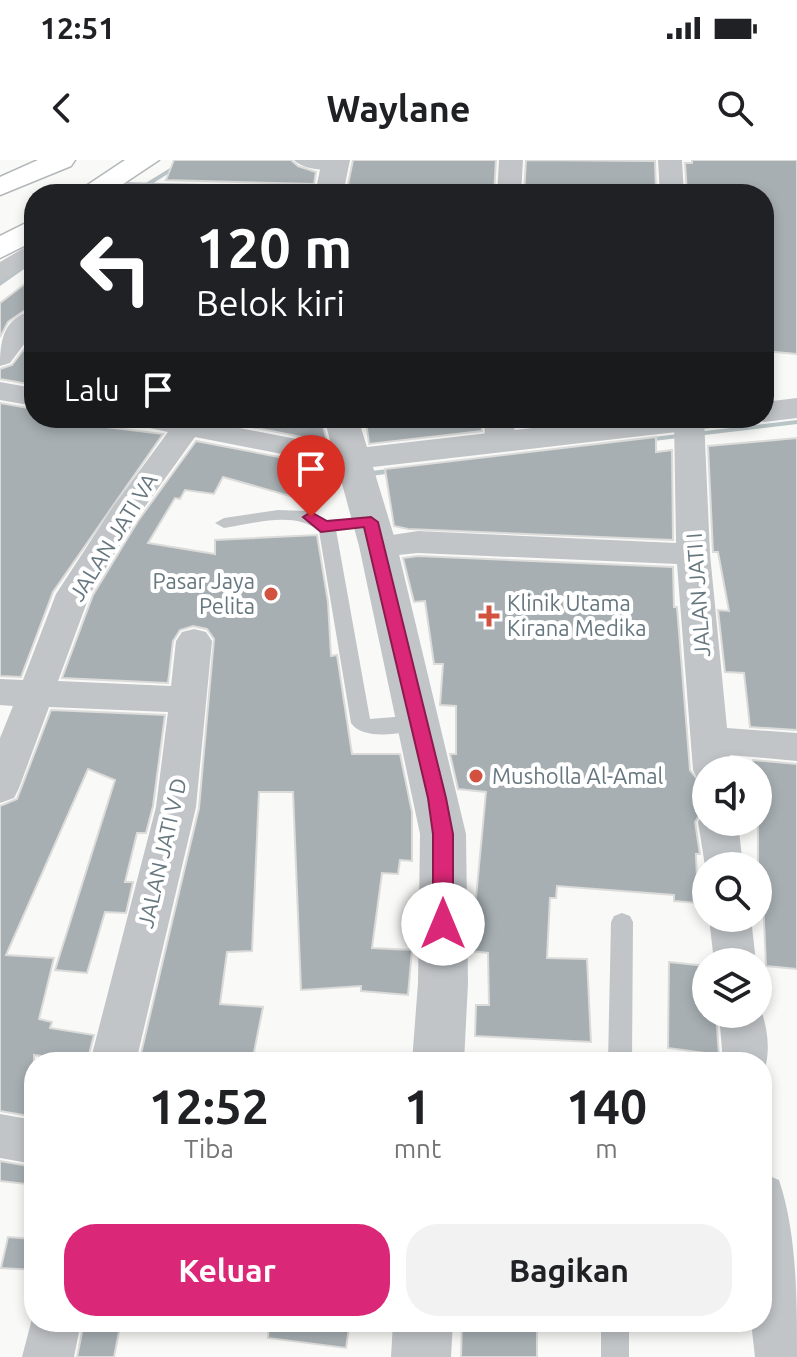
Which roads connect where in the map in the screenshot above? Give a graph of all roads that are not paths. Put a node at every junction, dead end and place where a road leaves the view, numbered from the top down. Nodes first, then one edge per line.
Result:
1 (61, 160) edge
2 (145, 160) edge
3 (167, 160) edge
4 (511, 160) edge
5 (670, 160) edge
6 (336, 161) edge
7 (292, 163) edge
8 (105, 184) edge
9 (137, 184) edge
10 (331, 184) edge
11 (510, 184) edge
12 (671, 184) edge
13 (0, 187) edge
14 (24, 234) edge
15 (0, 249) edge
16 (24, 257) edge
17 (0, 274) edge
18 (24, 326) edge
19 (0, 357) edge
20 (0, 391) edge
21 (24, 395) edge
22 (797, 408) edge
23 (774, 411) edge
24 (171, 428) edge
25 (344, 428) edge
26 (540, 428) edge
27 (694, 428) edge
28 (499, 430) edge
29 (182, 432) junction
30 (363, 494) junction
31 (224, 523) dead end
32 (327, 529) junction
33 (693, 554) junction
34 (194, 641) dead end
35 (0, 692) edge
36 (38, 693) junction
37 (188, 700) junction
38 (419, 722) junction
39 (797, 747) edge
40 (710, 755) edge
41 (0, 788) edge
42 (622, 922) dead end
43 (742, 1028) edge
44 (115, 1052) edge
45 (439, 1052) edge
46 (620, 1052) edge
47 (745, 1052) edge
48 (0, 1136) edge
49 (24, 1140) edge
50 (772, 1281) edge
51 (53, 1332) edge
52 (422, 1332) edge
53 (615, 1332) edge
54 (48, 1357) edge
55 (421, 1357) edge
56 (615, 1357) edge
57 (781, 1357) edge

1 - 13 highway
2 - 8 highway
3 - 9 street
4 - 11 street
5 - 12 street
6 - 7 street
6 - 10 street
14 - 15 highway
16 - 17 street
18 - 19 street
20 - 21 street
22 - 23 street
24 - 29 street
25 - 30 street
26 - 28 street
27 - 33 street, JALAN JATI I
28 - 30 street
29 - 30 street
29 - 36 street, JALAN JATI VA
30 - 32 lane
30 - 33 street
30 - 38 street
31 - 32 lane
32 - 38 lane
33 - 40 street, JALAN JATI I
34 - 37 street, JALAN JATI V D
35 - 36 street
36 - 37 street
36 - 41 street, JALAN JATI VA
37 - 44 street, JALAN JATI V D
38 - 45 street
39 - 40 street
42 - 46 lane
43 - 47 street
48 - 49 street
50 - 57 street
51 - 54 street
52 - 55 street
53 - 56 lane

